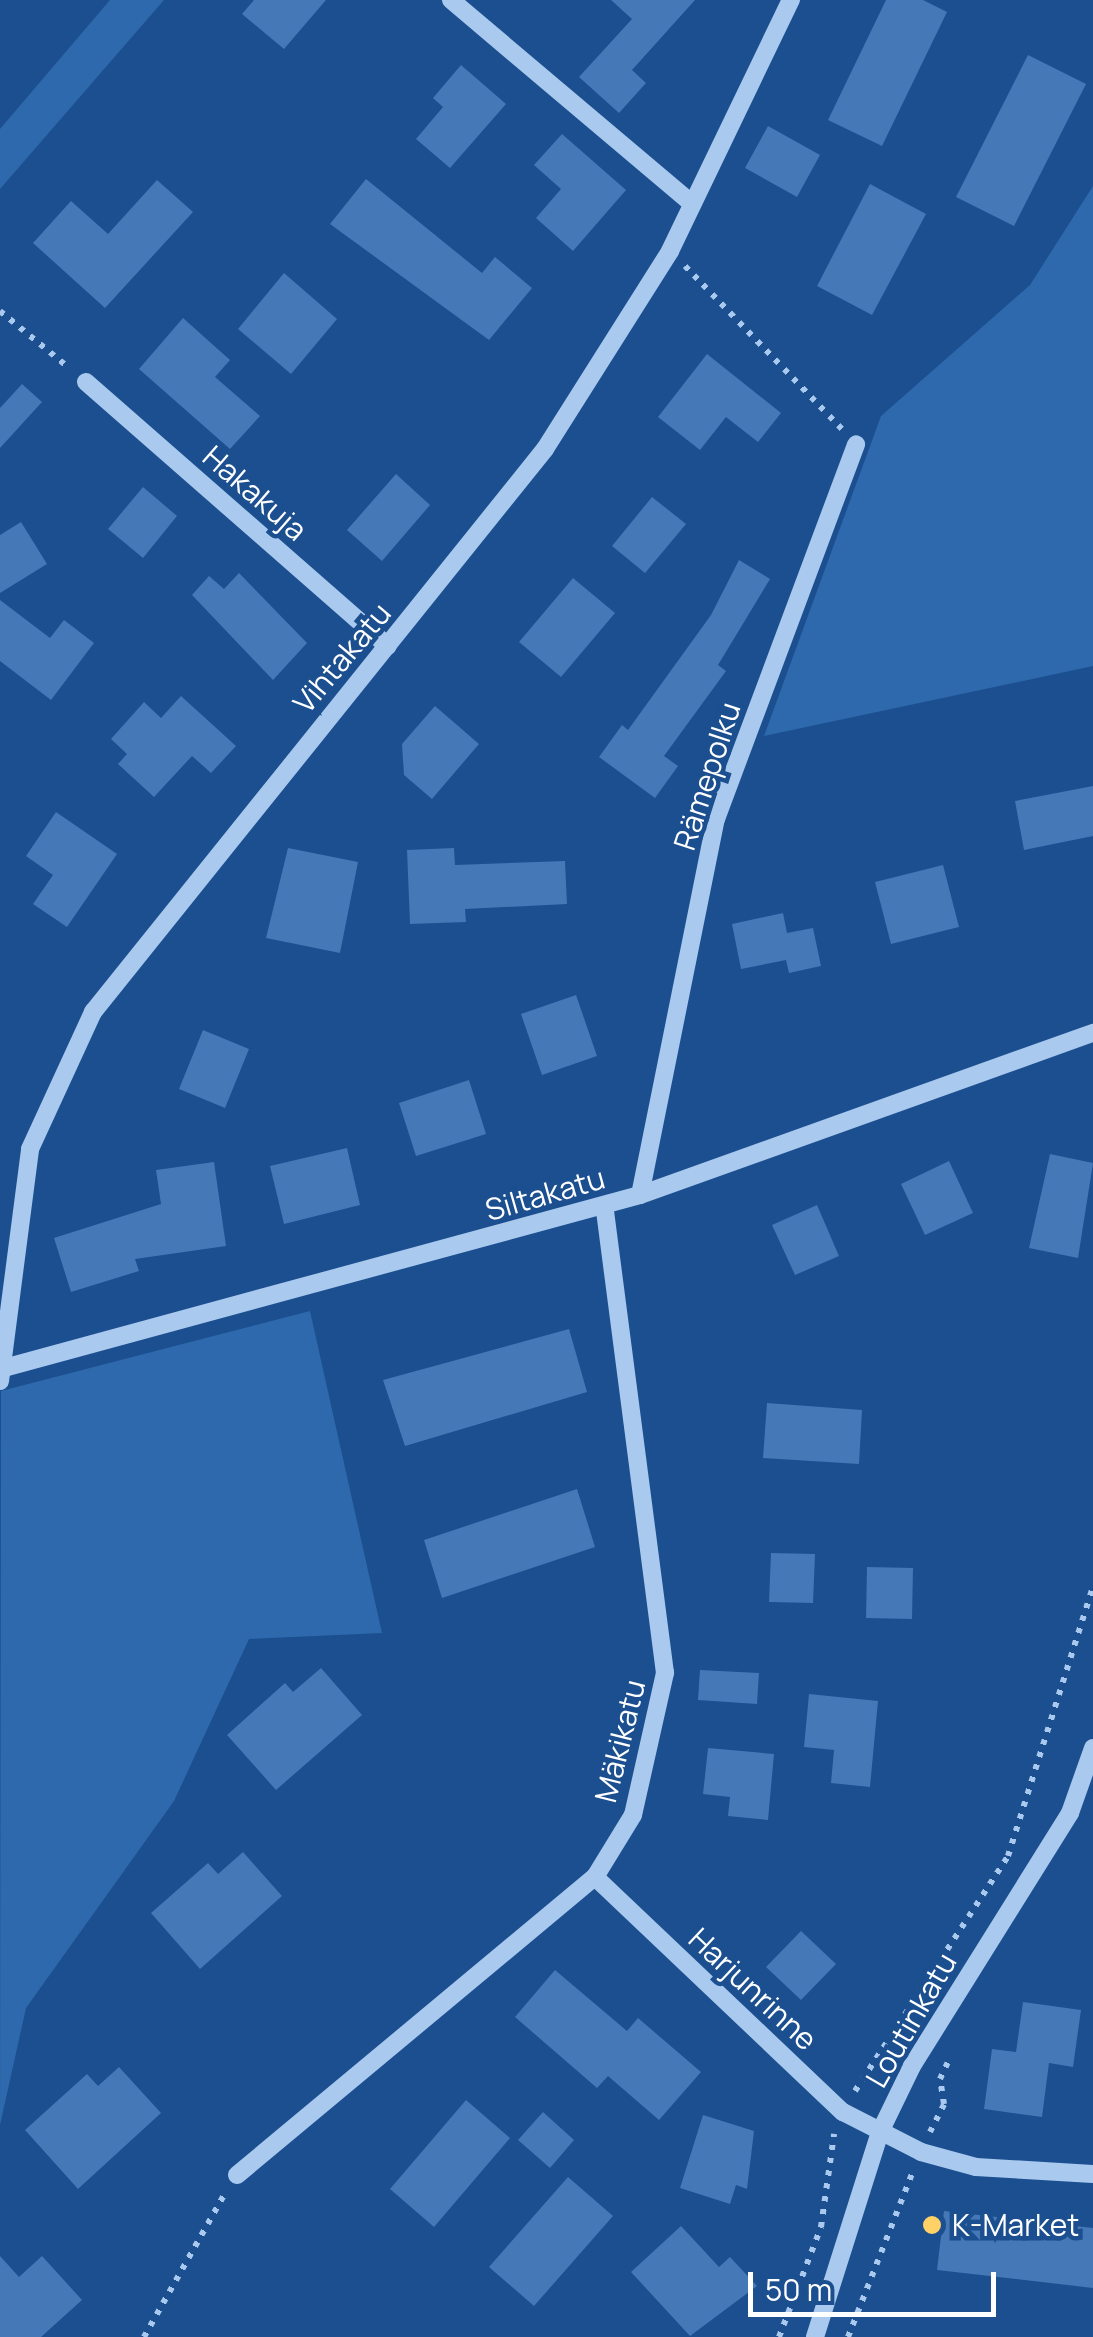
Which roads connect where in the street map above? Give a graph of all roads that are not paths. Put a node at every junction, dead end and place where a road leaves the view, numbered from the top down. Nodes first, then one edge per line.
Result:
1 (452, 0) edge
2 (791, 0) edge
3 (692, 204) junction
4 (86, 382) road end
5 (856, 444) road end
6 (388, 646) junction
7 (1093, 1033) edge
8 (640, 1195) junction
9 (604, 1206) junction
10 (1, 1373) edge
11 (1093, 1748) edge
12 (595, 1877) junction
13 (880, 2132) junction
14 (1093, 2174) edge
15 (236, 2175) road end
16 (815, 2337) edge

1 - 3 street
2 - 3 street, Vihtakatu
3 - 6 street, Vihtakatu
4 - 6 street, Hakakuja
5 - 8 street, Rämepolku
6 - 10 street, Vihtakatu
7 - 8 street, Siltakatu
8 - 9 street, Siltakatu
9 - 10 street, Siltakatu
9 - 12 street, Mäkikatu
11 - 13 street, Loutinkatu
12 - 13 street, Harjunrinne
12 - 15 street, Mäkikatu
13 - 14 street, Harjunrinne
13 - 16 street, Loutinkatu

